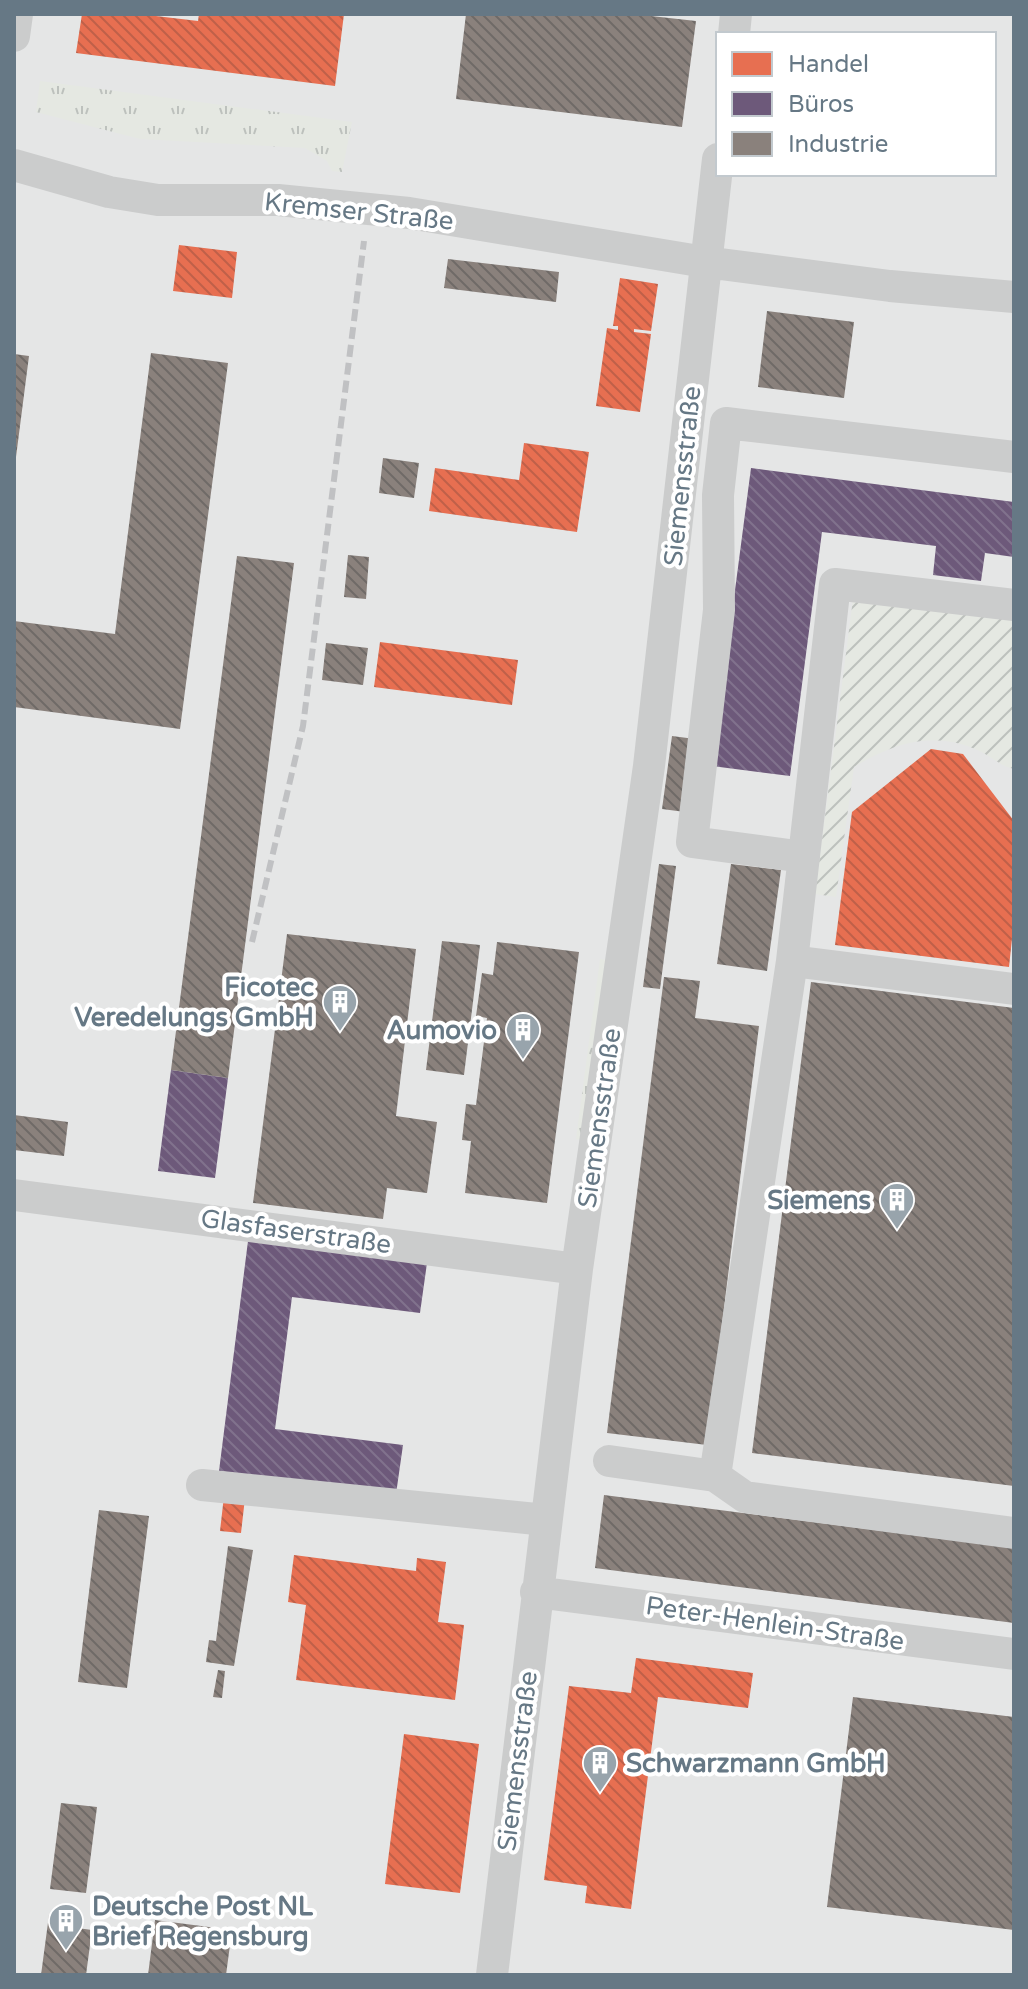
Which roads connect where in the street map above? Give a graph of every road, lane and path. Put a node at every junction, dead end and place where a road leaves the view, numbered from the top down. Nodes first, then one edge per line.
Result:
1 (17, 14) edge
2 (14, 36) edge
3 (14, 165) edge
4 (716, 175) edge
5 (705, 262) junction
6 (1014, 297) edge
7 (1014, 457) edge
8 (1014, 605) edge
9 (804, 857) junction
10 (792, 961) junction
11 (1014, 989) edge
12 (14, 1195) edge
13 (577, 1269) junction
14 (609, 1461) dead end
15 (715, 1476) junction
16 (202, 1485) dead end
17 (546, 1520) junction
18 (1014, 1533) edge
19 (536, 1592) junction
20 (1014, 1654) edge
21 (492, 1975) edge

1 - 2 street
3 - 5 street, Kremser Straße
4 - 5 street, Siemensstraße
5 - 6 street
5 - 13 street, Siemensstraße
7 - 9 street
8 - 9 street
9 - 10 street
10 - 11 street
10 - 15 street
12 - 13 street, Glasfaserstraße
13 - 17 street, Siemensstraße
14 - 15 street
15 - 18 street
16 - 17 street
17 - 19 street, Siemensstraße
19 - 20 street, Peter-Henlein-Straße
19 - 21 street, Siemensstraße

